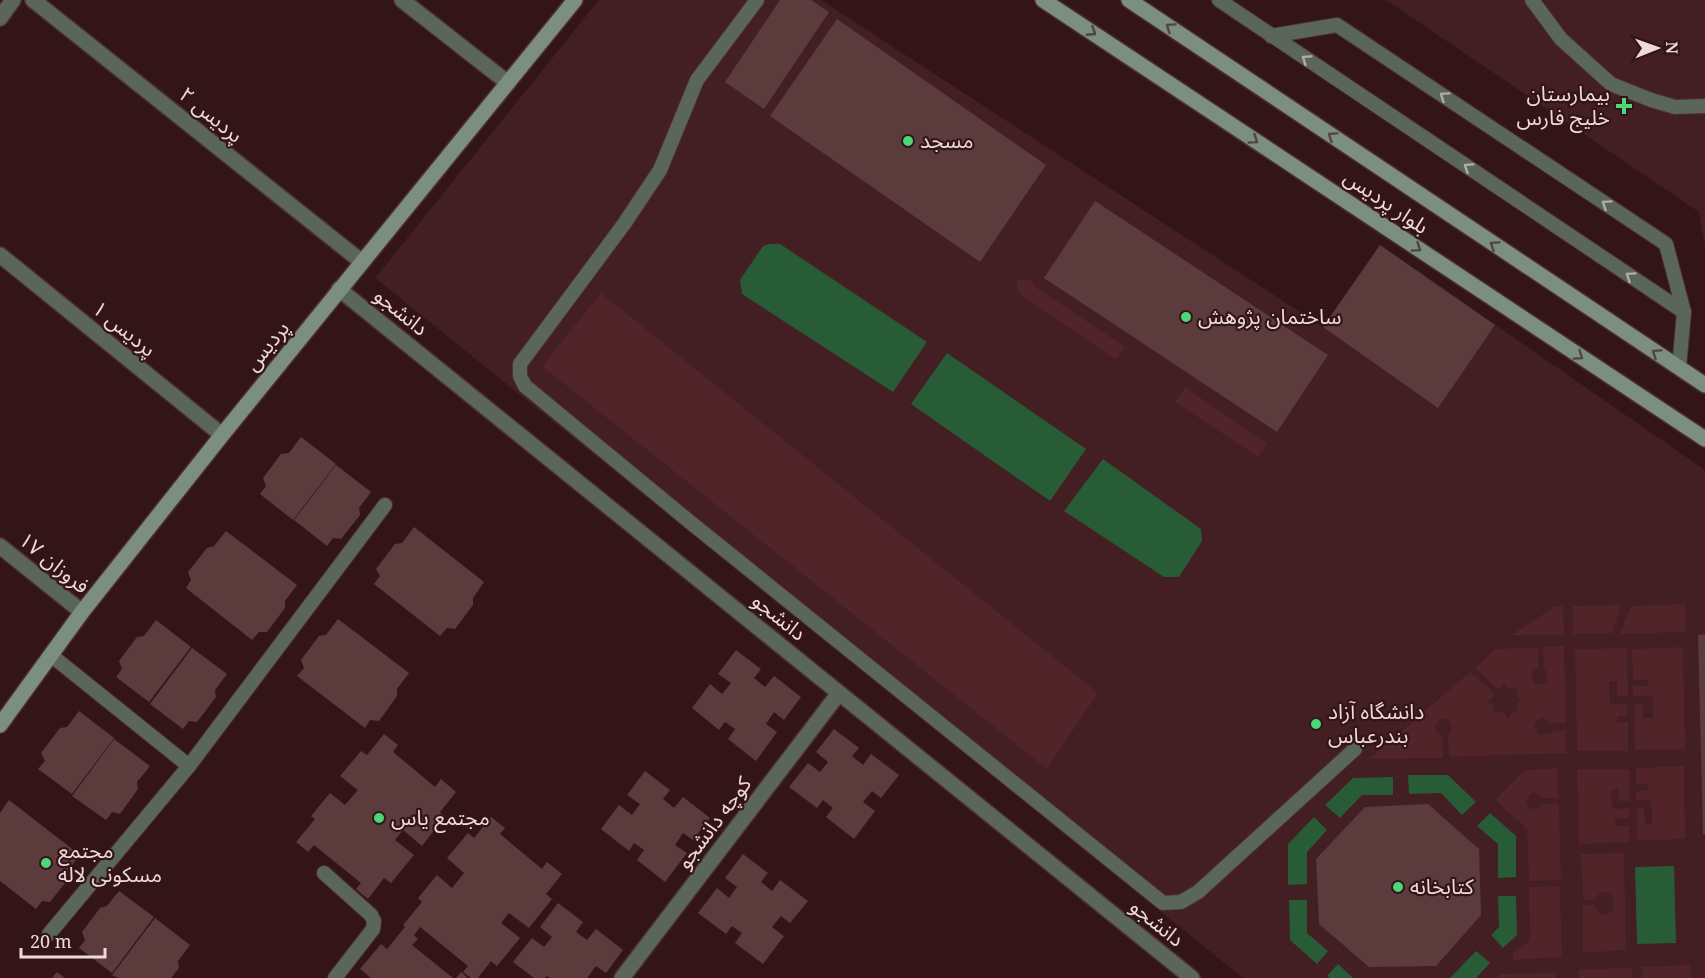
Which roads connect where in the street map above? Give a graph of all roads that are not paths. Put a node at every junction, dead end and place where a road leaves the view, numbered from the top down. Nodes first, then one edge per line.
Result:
1 (13, 0) edge
2 (33, 0) edge
3 (402, 0) edge
4 (575, 0) edge
5 (757, 0) edge
6 (1043, 0) edge
7 (1131, 0) edge
8 (1220, 0) edge
9 (1532, 0) edge
10 (1543, 0) edge
11 (1542, 14) junction
12 (0, 18) edge
13 (1271, 36) junction
14 (508, 82) junction
15 (1705, 106) edge
16 (0, 255) edge
17 (362, 262) junction
18 (339, 290) junction
19 (1684, 312) junction
20 (1679, 369) junction
21 (1705, 385) edge
22 (222, 435) junction
23 (1705, 440) edge
24 (385, 506) dead end
25 (0, 546) edge
26 (82, 612) junction
27 (52, 656) junction
28 (839, 693) junction
29 (0, 725) edge
30 (1355, 749) dead end
31 (189, 766) junction
32 (324, 873) dead end
33 (49, 934) dead end
34 (335, 978) edge
35 (622, 978) edge
36 (1192, 978) edge

1 - 12 street
2 - 17 street, پردیس ۲
3 - 14 street
4 - 14 main road, پردیس
5 - 30 lane
6 -> 23 main road, بلوار پردیس
20 -> 7 main road, بلوار پردیس
8 - 13 lane
9 - 11 lane
10 - 11 lane
11 - 15 lane
19 -> 13 lane
19 -> 13 lane
14 - 17 main road, پردیس
16 - 22 street, پردیس ۱
17 - 18 main road, پردیس
18 - 22 main road, پردیس
18 - 28 street, دانشجو
19 - 20 lane
20 - 21 main road, بلوار پردیس
22 - 26 main road, پردیس
24 - 31 lane
25 - 26 street, فروزان ۱۷
26 - 27 main road, پردیس
27 - 29 main road, پردیس
27 - 31 lane
28 - 35 street, کوچه دانشجو
28 - 36 street, دانشجو
31 - 33 lane
32 - 34 lane

